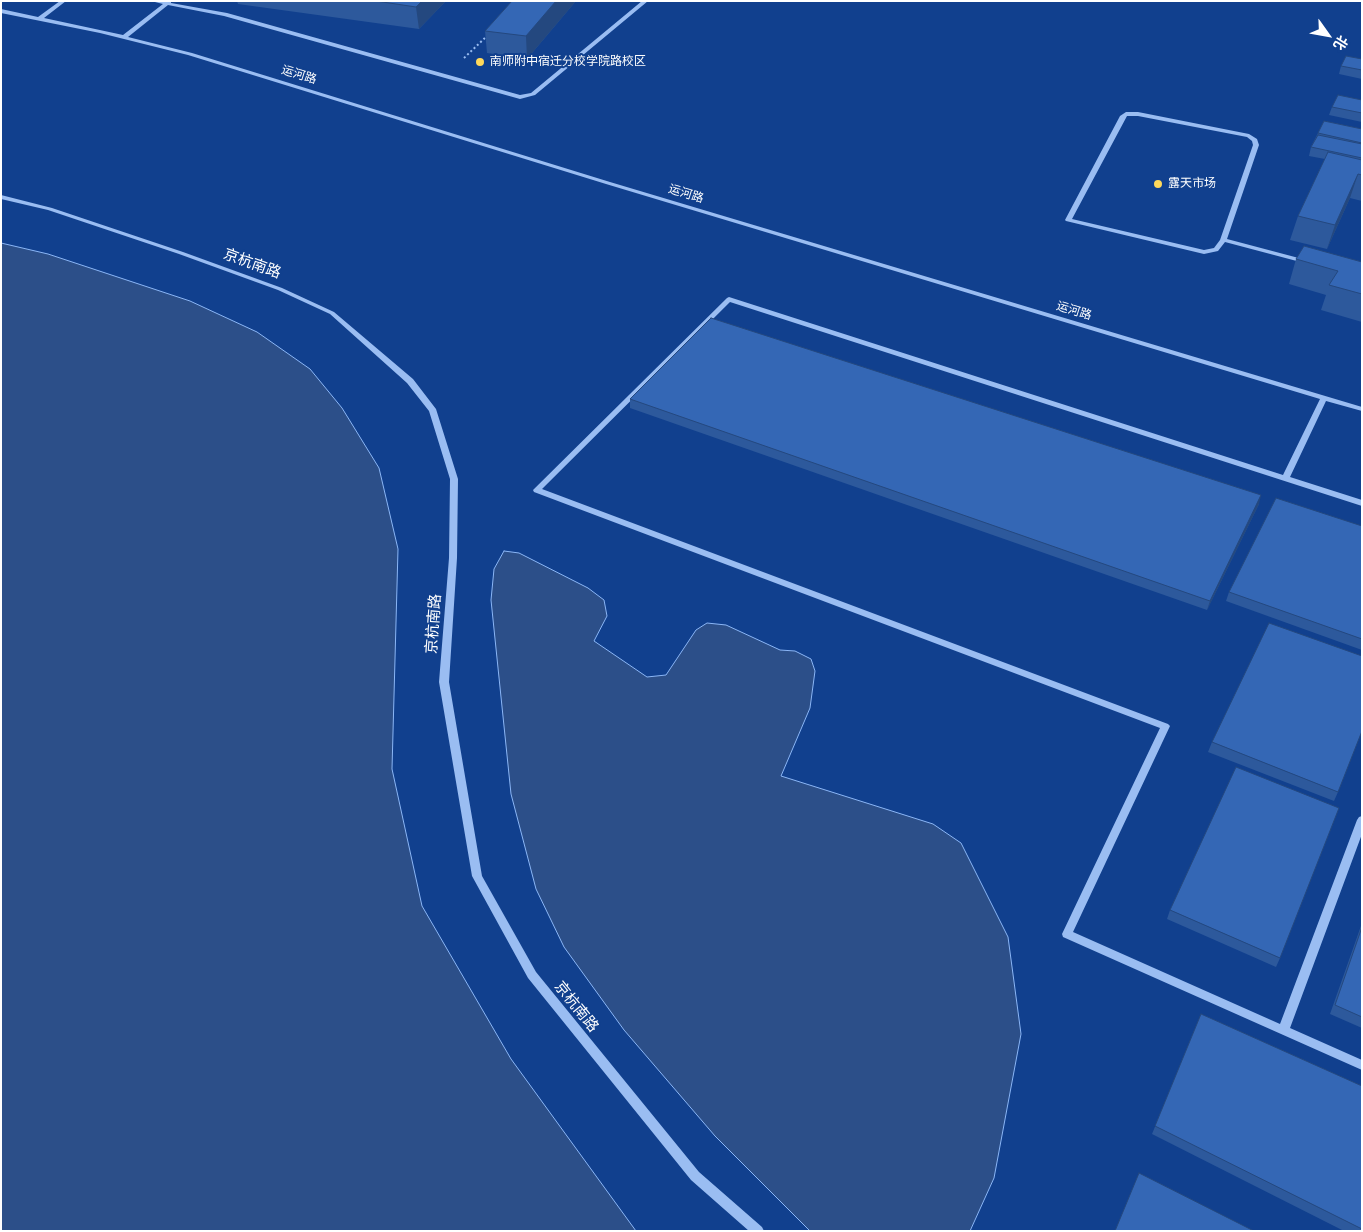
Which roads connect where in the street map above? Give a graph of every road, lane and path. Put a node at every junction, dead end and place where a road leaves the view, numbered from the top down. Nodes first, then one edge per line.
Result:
1 (64, 1) edge
2 (153, 1) edge
3 (646, 1) edge
4 (168, 2) edge
5 (1, 11) edge
6 (40, 18) junction
7 (492, 29) edge
8 (124, 37) junction
9 (443, 77) junction
10 (1, 197) edge
11 (1223, 240) junction
12 (1316, 264) edge
13 (1324, 398) junction
14 (1362, 409) edge
15 (1285, 478) junction
16 (1362, 503) edge
17 (1362, 820) edge
18 (1284, 1030) junction
19 (1362, 1065) edge
20 (758, 1231) edge

1 - 6 street
2 - 4 street
3 - 9 street
4 - 8 street
4 - 9 street
5 - 6 street, 运河路
6 - 8 street, 运河路
7 - 9 path
8 - 13 street, 运河路
10 - 20 street, 京杭南路
11 - 11 street
11 - 12 street
13 - 14 street, 运河路
13 - 15 street
15 - 16 street
15 - 18 street
17 - 18 lane
18 - 19 street

